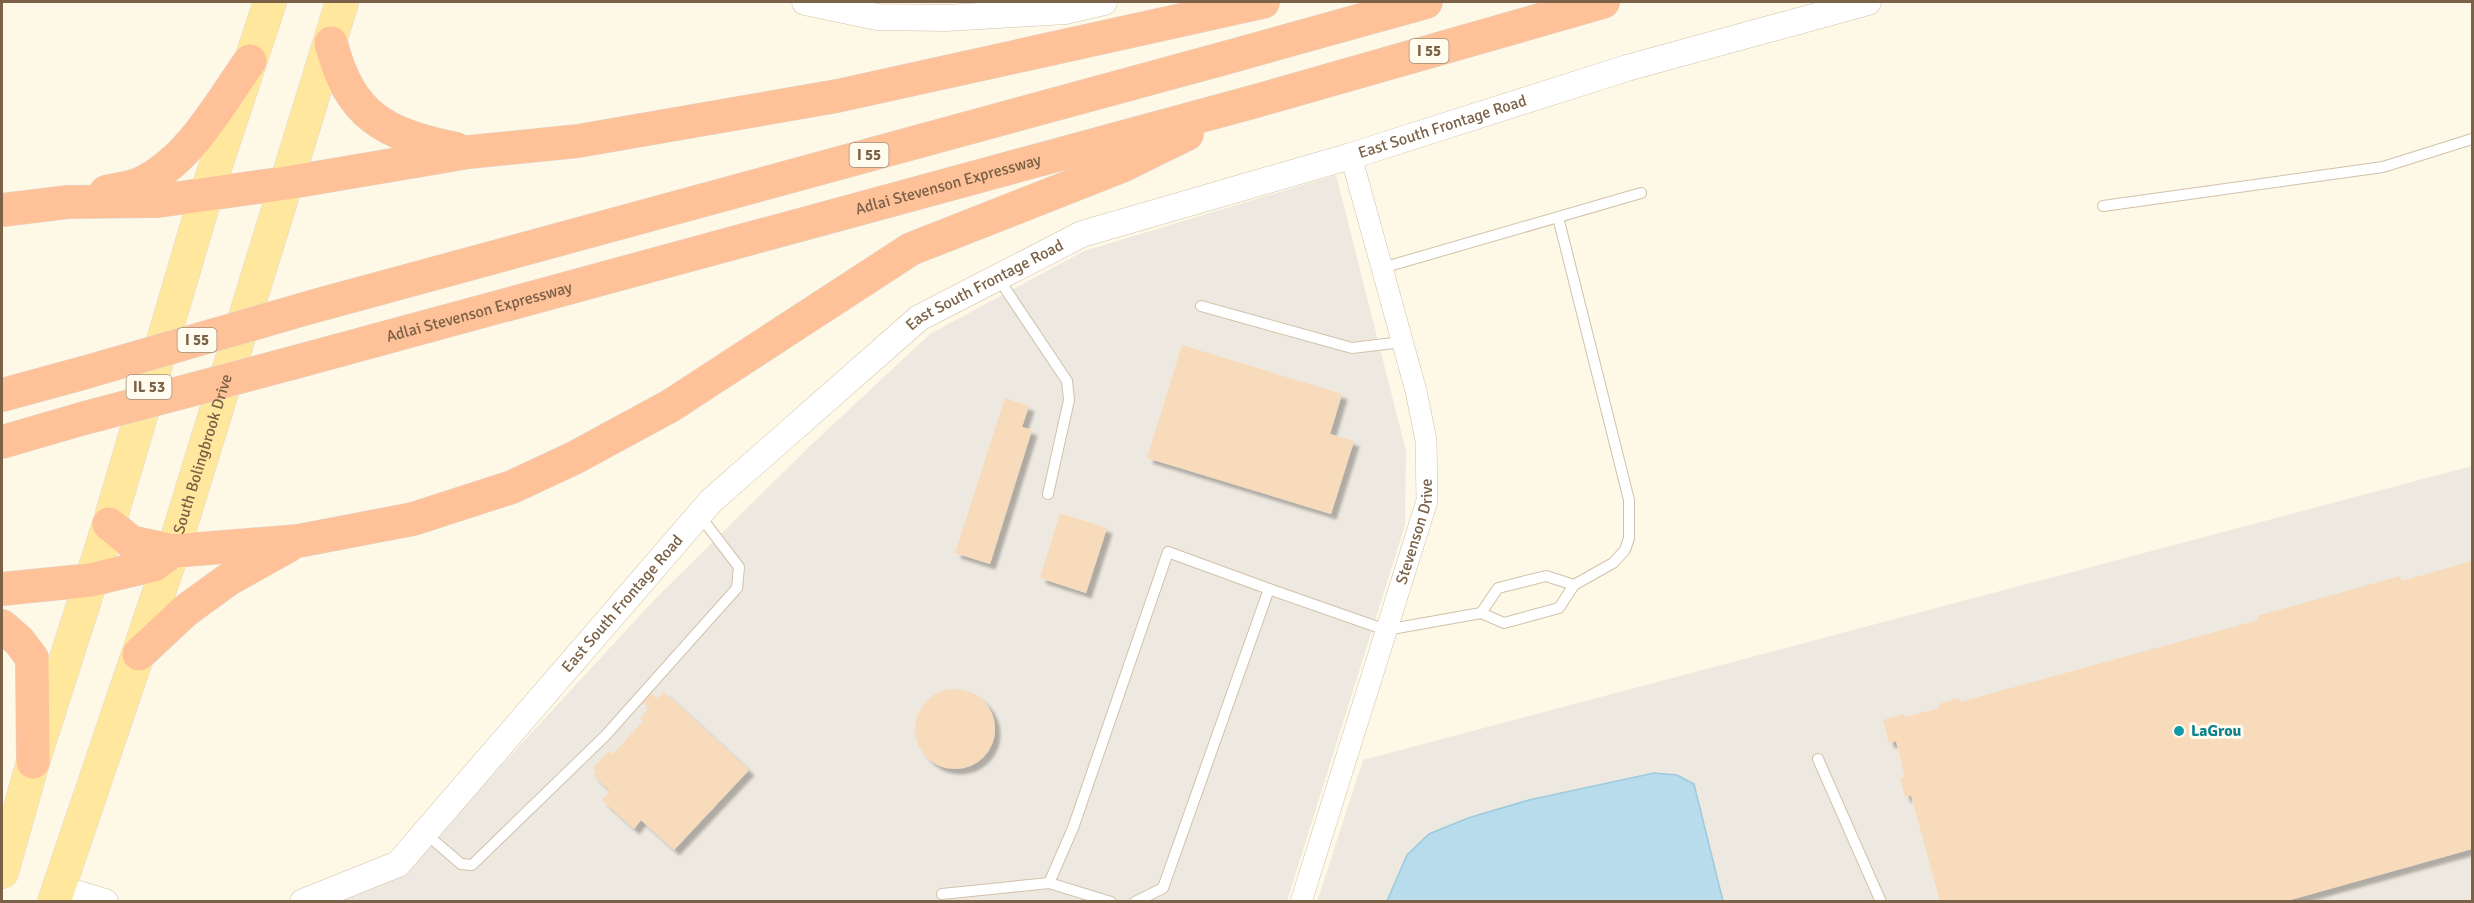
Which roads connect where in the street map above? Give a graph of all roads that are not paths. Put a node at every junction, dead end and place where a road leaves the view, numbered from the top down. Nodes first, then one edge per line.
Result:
1 (270, 2) edge
2 (342, 2) edge
3 (805, 2) edge
4 (1104, 2) edge
5 (1263, 2) edge
6 (1426, 2) edge
7 (1603, 2) edge
8 (1868, 2) edge
9 (331, 43) junction
10 (250, 61) junction
11 (1256, 101) junction
12 (2472, 139) edge
13 (469, 152) junction
14 (1351, 156) junction
15 (286, 183) junction
16 (1641, 193) dead end
17 (206, 195) junction
18 (68, 202) junction
19 (2103, 206) dead end
20 (2, 210) edge
21 (1558, 217) junction
22 (1382, 268) junction
23 (998, 278) junction
24 (1201, 306) dead end
25 (1402, 342) junction
26 (2, 395) edge
27 (2, 442) edge
28 (1048, 494) dead end
29 (699, 514) junction
30 (109, 524) junction
31 (298, 541) junction
32 (173, 551) junction
33 (91, 580) junction
34 (1574, 585) junction
35 (2, 589) edge
36 (1269, 589) junction
37 (1481, 613) junction
38 (2, 626) edge
39 (1386, 630) junction
40 (139, 654) junction
41 (1818, 759) dead end
42 (33, 762) junction
43 (425, 832) junction
44 (2, 870) edge
45 (1049, 883) junction
46 (942, 894) dead end
47 (56, 895) edge
48 (105, 902) edge
49 (303, 902) edge
50 (1111, 902) edge
51 (1135, 902) edge
52 (1301, 902) edge
53 (1881, 902) edge

1 - 10 main road, IL 53
2 - 9 main road, South Bolingbrook Drive
3 - 4 street
5 - 13 highway
6 - 26 highway, I 55, bridge
7 - 11 highway, Adlai Stevenson Expressway / I 55
8 - 14 street, East South Frontage Road
9 - 13 highway
9 - 15 main road, South Bolingbrook Drive
10 - 17 main road, IL 53
10 - 18 highway
11 - 27 highway, Adlai Stevenson Expressway / I 55, bridge
11 - 31 highway
12 - 19 lane
13 - 15 highway
14 - 22 street, Stevenson Drive
14 - 23 street, East South Frontage Road
15 - 17 highway
15 - 32 main road, South Bolingbrook Drive
16 - 21 lane
17 - 18 highway
17 - 30 main road, IL 53
18 - 20 highway
21 - 22 lane
21 - 34 lane
22 - 25 street, Stevenson Drive
23 - 28 lane
23 - 29 street, East South Frontage Road
24 - 25 lane
25 - 39 street, Stevenson Drive
29 - 43 street, East South Frontage Road
29 - 43 lane
30 - 32 highway
30 - 33 main road, IL 53
31 - 32 highway
31 - 40 highway
32 - 33 highway
32 - 40 main road, South Bolingbrook Drive
33 - 35 highway
33 - 42 main road, IL 53
34 - 37 lane
34 - 37 lane
36 - 39 lane
36 - 45 lane
36 - 51 lane
37 - 39 lane
38 - 42 highway
39 - 52 street, Stevenson Drive
40 - 47 main road, South Bolingbrook Drive
41 - 53 lane
42 - 44 main road, IL 53
43 - 49 street, East South Frontage Road
45 - 46 lane
45 - 50 lane
47 - 48 street

